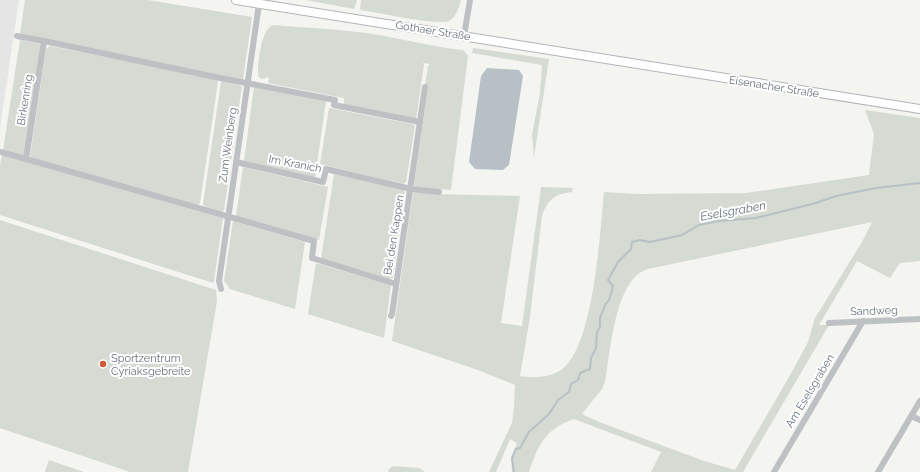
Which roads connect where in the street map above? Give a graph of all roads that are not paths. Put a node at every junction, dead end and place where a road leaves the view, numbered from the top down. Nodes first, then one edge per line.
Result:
1 (236, 0) edge
2 (470, 0) edge
3 (259, 4) junction
4 (17, 36) dead end
5 (464, 36) junction
6 (44, 41) junction
7 (629, 63) joint
8 (247, 83) junction
9 (425, 87) dead end
10 (920, 109) edge
11 (420, 122) junction
12 (0, 152) edge
13 (26, 159) junction
14 (236, 162) junction
15 (411, 188) junction
16 (439, 192) dead end
17 (228, 216) junction
18 (396, 284) junction
19 (221, 289) dead end
20 (391, 316) dead end
21 (920, 319) edge
22 (863, 321) junction
23 (829, 323) dead end
24 (920, 401) edge
25 (911, 416) junction
26 (920, 420) edge
27 (774, 472) edge
28 (878, 472) edge

1 - 3 main road, Gothaer Straße
2 - 5 street
3 - 5 main road, Gothaer Straße
3 - 8 street, Zum Weinberg
4 - 6 street
5 - 7 main road, Gothaer Straße
6 - 8 street
6 - 13 street, Birkenring
7 - 10 main road, Eisenacher Straße
8 - 11 street
8 - 14 street, Zum Weinberg
9 - 11 street, Bei den Kappen
11 - 15 street, Bei den Kappen
12 - 13 street
13 - 17 street
14 - 15 street, Im Kranich
14 - 17 street, Zum Weinberg
15 - 16 street
15 - 18 street, Bei den Kappen
17 - 18 street, Bei den Kappen
17 - 19 street, Zum Weinberg
18 - 20 street, Bei den Kappen
21 - 22 street, Sandweg
22 - 23 street, Sandweg
22 - 27 street, Am Eselsgraben
24 - 25 street
25 - 26 street
25 - 28 street

